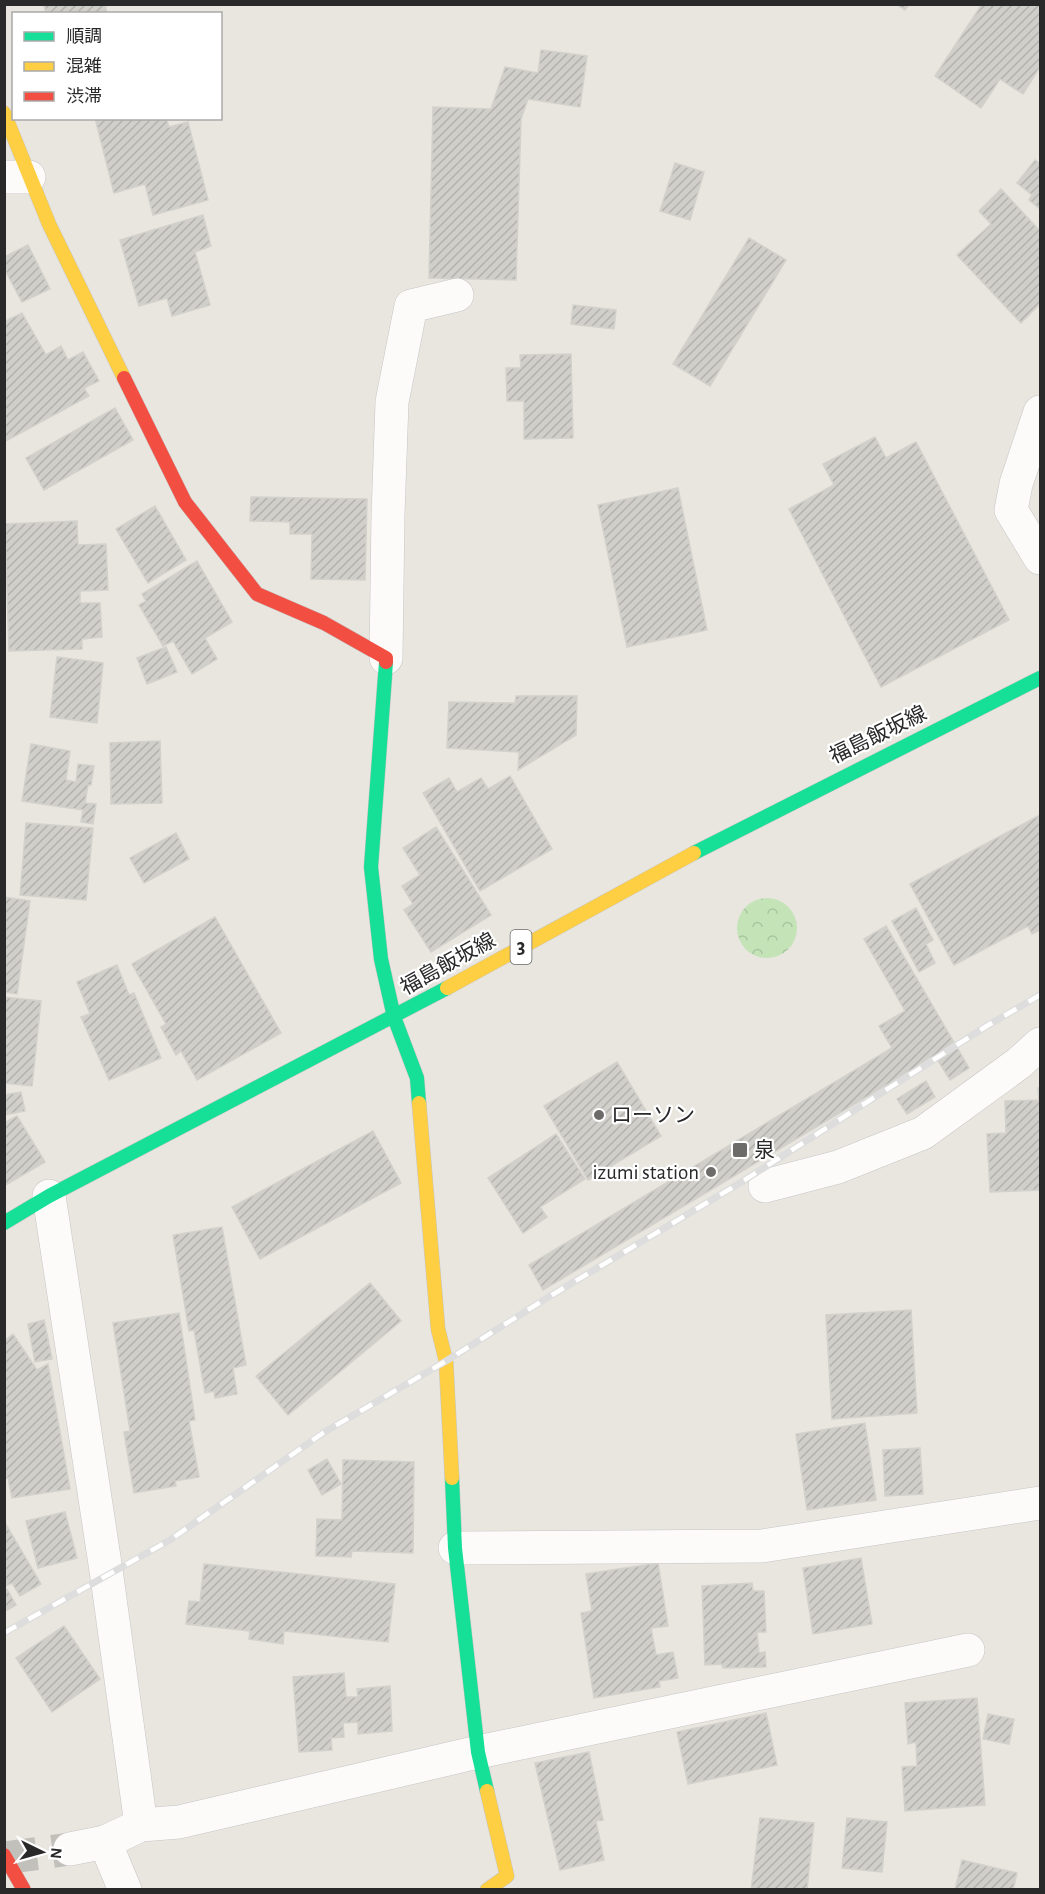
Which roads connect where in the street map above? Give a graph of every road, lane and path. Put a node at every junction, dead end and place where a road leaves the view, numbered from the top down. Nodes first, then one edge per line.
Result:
1 (4, 113) edge
2 (17, 177) edge
3 (457, 295) dead end
4 (1041, 412) edge
5 (1041, 558) edge
6 (386, 658) junction
7 (1041, 678) edge
8 (394, 1017) junction
9 (1041, 1044) edge
10 (765, 1186) dead end
11 (49, 1196) junction
12 (4, 1223) edge
13 (1041, 1503) edge
14 (455, 1548) junction
15 (968, 1650) dead end
16 (478, 1752) junction
17 (141, 1825) junction
18 (105, 1842) junction
19 (70, 1849) tunnel mouth
20 (4, 1855) edge
21 (502, 1885) edge
22 (24, 1890) edge
23 (125, 1890) edge

1 - 2 main road
2 - 6 main road
3 - 6 street
4 - 5 street
6 - 8 main road
7 - 8 main road, 福島飯坂線 / 3
8 - 11 main road, 福島飯坂線 / 3
8 - 14 main road
9 - 10 street
11 - 12 main road, 福島飯坂線 / 3
11 - 17 street
13 - 14 street
14 - 16 main road
15 - 16 street
16 - 17 street
16 - 21 main road
17 - 18 street
18 - 19 street
18 - 23 street
20 - 22 main road, bridge

